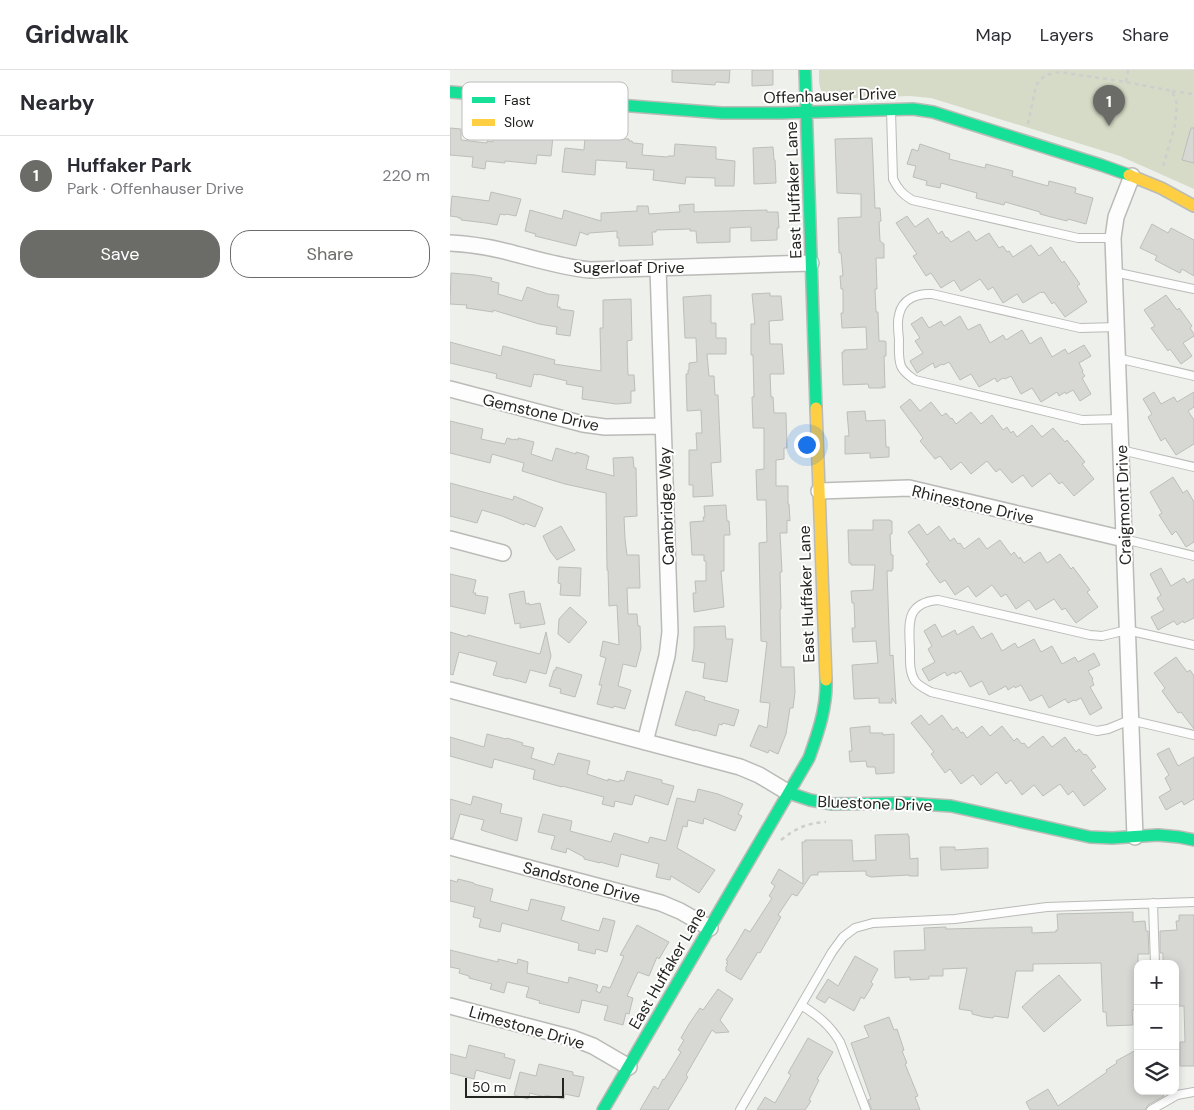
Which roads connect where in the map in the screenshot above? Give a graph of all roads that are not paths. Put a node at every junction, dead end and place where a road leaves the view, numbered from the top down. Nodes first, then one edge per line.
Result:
1 (805, 70) edge
2 (628, 106) edge
3 (890, 109) junction
4 (806, 112) junction
5 (1132, 176) junction
6 (1194, 206) edge
7 (1113, 238) junction
8 (450, 243) edge
9 (812, 263) junction
10 (658, 268) junction
11 (1114, 272) junction
12 (1194, 288) edge
13 (1116, 327) junction
14 (1117, 358) junction
15 (1194, 376) edge
16 (450, 389) edge
17 (1120, 419) junction
18 (663, 426) junction
19 (1121, 450) junction
20 (1194, 467) edge
21 (819, 491) junction
22 (450, 539) edge
23 (1124, 540) junction
24 (503, 553) dead end
25 (1194, 556) edge
26 (1127, 630) junction
27 (1194, 645) edge
28 (450, 690) edge
29 (1130, 720) junction
30 (1194, 735) edge
31 (645, 742) junction
32 (789, 792) junction
33 (1134, 836) junction
34 (1194, 840) edge
35 (450, 847) edge
36 (1194, 902) edge
37 (1153, 903) junction
38 (710, 928) junction
39 (1155, 960) edge
40 (801, 1005) junction
41 (450, 1006) edge
42 (629, 1066) junction
43 (1194, 1092) edge
44 (1179, 1094) edge
45 (1175, 1095) edge
46 (603, 1110) edge
47 (740, 1110) edge
48 (866, 1110) edge
49 (1150, 1110) edge

1 - 4 street, East Huffaker Lane
2 - 4 street, Offenhauser Drive
3 - 4 street, Offenhauser Drive
3 - 5 street, Offenhauser Drive
3 - 7 lane
4 - 9 street, East Huffaker Lane
5 - 6 street, Offenhauser Drive
5 - 7 street, Craigmont Drive
7 - 11 street, Craigmont Drive
8 - 10 street, Sugerloaf Drive
9 - 10 street, Sugerloaf Drive
9 - 21 street, East Huffaker Lane
10 - 18 street, Cambridge Way
11 - 12 lane
11 - 13 street, Craigmont Drive
13 - 14 street, Craigmont Drive
13 - 17 lane
14 - 15 lane
14 - 17 street, Craigmont Drive
16 - 18 street, Gemstone Drive
17 - 19 street, Craigmont Drive
18 - 31 street, Cambridge Way
19 - 20 lane
19 - 23 street, Craigmont Drive
21 - 23 street, Rhinestone Drive
21 - 32 street, East Huffaker Lane
22 - 24 street
23 - 25 lane
23 - 26 street, Craigmont Drive
26 - 27 lane
26 - 29 street, Craigmont Drive
26 - 29 lane
28 - 31 street, Bluestone Drive
29 - 30 lane
29 - 33 street, Craigmont Drive
31 - 32 street, Bluestone Drive
32 - 33 street, Bluestone Drive
32 - 38 street, East Huffaker Lane
33 - 34 street, Bluestone Drive
35 - 38 street, Sandstone Drive
36 - 37 lane
37 - 39 lane
37 - 40 lane
38 - 42 street, East Huffaker Lane
40 - 47 lane
40 - 48 lane
41 - 42 street, Limestone Drive
42 - 46 street, East Huffaker Lane
43 - 44 lane
45 - 49 lane

